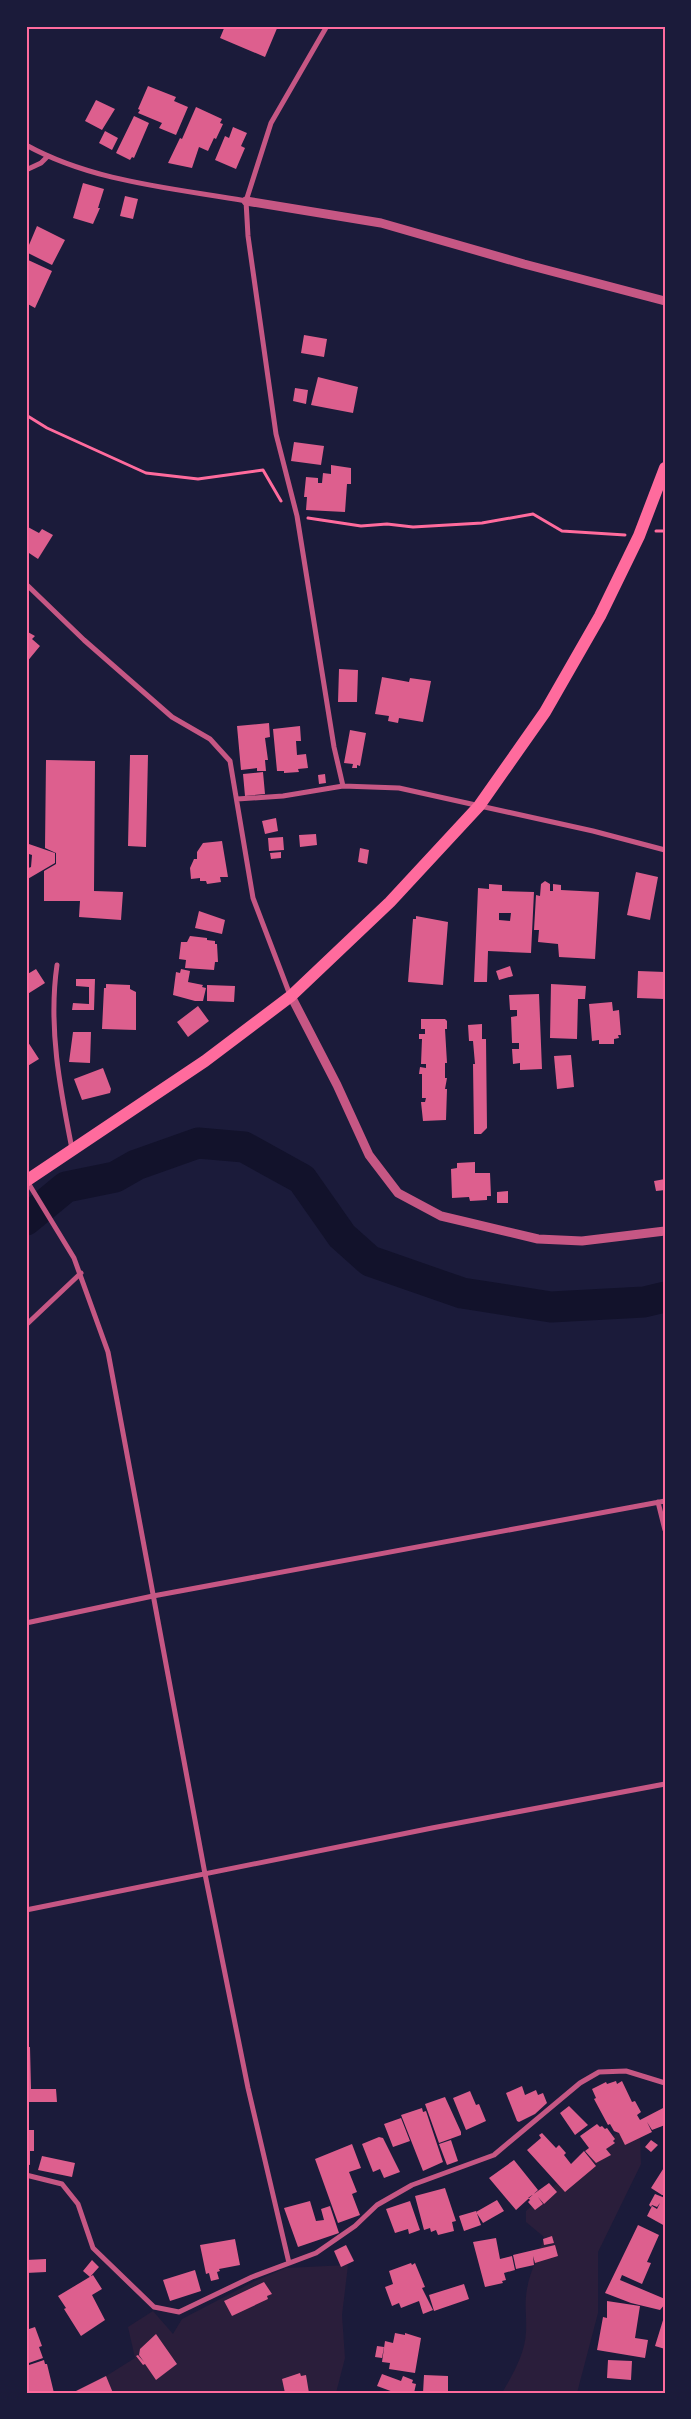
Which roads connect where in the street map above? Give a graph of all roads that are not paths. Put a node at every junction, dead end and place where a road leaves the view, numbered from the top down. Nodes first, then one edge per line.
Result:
1 (328, 26) edge
2 (26, 145) edge
3 (47, 157) junction
4 (26, 170) edge
5 (246, 201) junction
6 (665, 301) edge
7 (665, 468) edge
8 (26, 584) edge
9 (343, 786) junction
10 (237, 799) junction
11 (479, 806) junction
12 (665, 850) edge
13 (57, 965) dead end
14 (290, 996) junction
15 (72, 1149) junction
16 (26, 1181) edge
17 (665, 1231) edge
18 (81, 1273) junction
19 (26, 1325) edge
20 (662, 1501) edge
21 (665, 1530) edge
22 (153, 1596) junction
23 (26, 1623) edge
24 (665, 1784) edge
25 (205, 1874) junction
26 (26, 1910) edge
27 (665, 2083) edge
28 (26, 2175) edge
29 (289, 2263) junction

1 - 5 street
2 - 3 street
3 - 4 street
3 - 5 street
5 - 6 street
5 - 9 street
7 - 11 main road
8 - 10 street
9 - 10 street
9 - 11 street
10 - 14 street
11 - 12 street
11 - 14 main road
13 - 15 street
14 - 15 main road
14 - 17 street
15 - 16 main road
16 - 18 street
18 - 19 street
18 - 22 street
20 - 21 street
20 - 22 street
22 - 23 street
22 - 25 street
24 - 25 street
25 - 26 street
25 - 29 street
27 - 29 street
28 - 29 street

